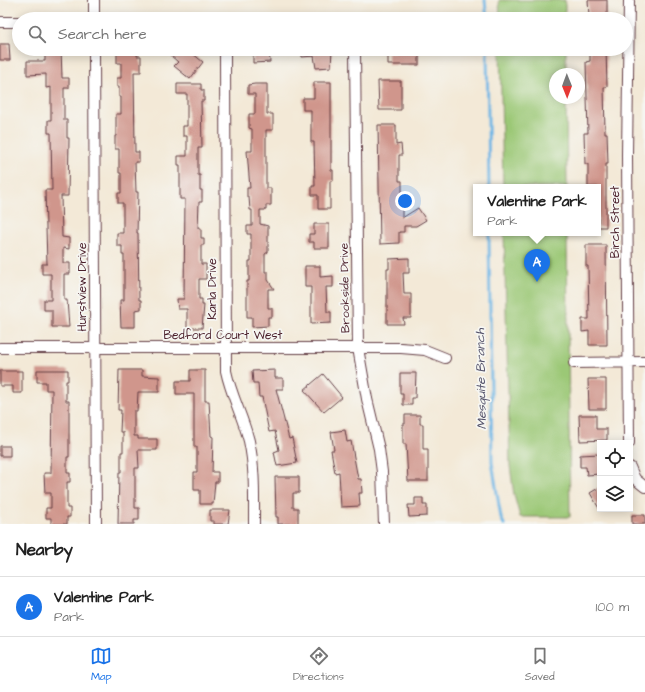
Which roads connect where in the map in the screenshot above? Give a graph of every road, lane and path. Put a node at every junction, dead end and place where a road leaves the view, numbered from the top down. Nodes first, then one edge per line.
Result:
1 (94, 0) edge
2 (629, 0) edge
3 (94, 12) edge
4 (629, 12) edge
5 (0, 22) edge
6 (12, 22) edge
7 (94, 56) edge
8 (225, 56) edge
9 (355, 56) edge
10 (629, 56) edge
11 (0, 348) edge
12 (96, 348) junction
13 (358, 348) junction
14 (226, 349) junction
15 (445, 358) dead end
16 (628, 362) junction
17 (645, 362) edge
18 (574, 363) dead end
19 (630, 440) edge
20 (633, 474) edge
21 (645, 487) edge
22 (96, 524) edge
23 (254, 524) edge
24 (384, 524) edge

1 - 3 street
2 - 4 street, Birch Street
5 - 6 street
7 - 12 street, Hurstview Drive
8 - 14 street, Karla Drive
9 - 13 street, Brookside Drive
10 - 16 street, Birch Street
11 - 12 street, Bedford Court West
12 - 14 street, Bedford Court West
12 - 22 street, Hurstview Drive
13 - 14 street, Bedford Court West
13 - 15 street, Bedford Court West
13 - 24 street, Brookside Drive
14 - 23 street, Karla Drive
16 - 17 street
16 - 18 street
16 - 19 street, Birch Street
20 - 21 street

